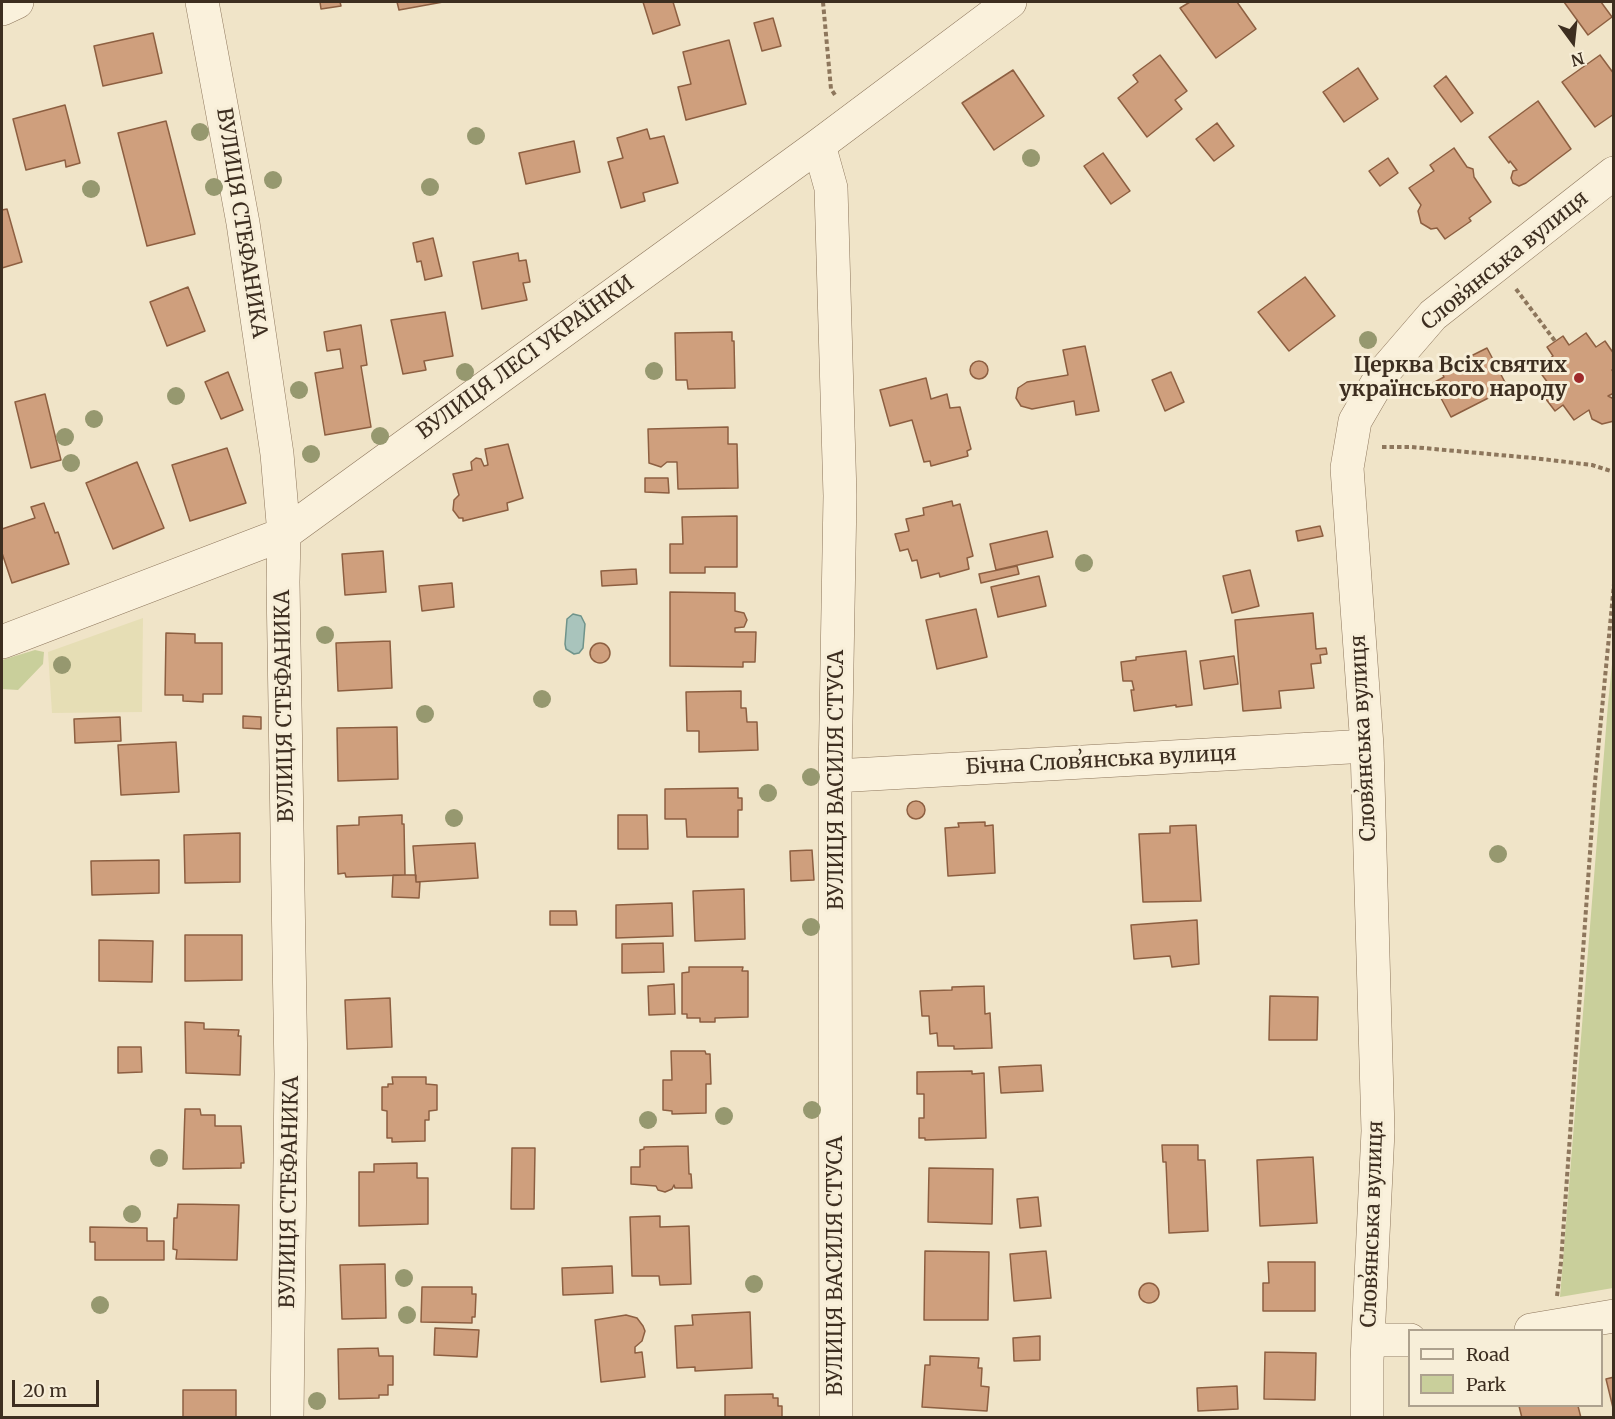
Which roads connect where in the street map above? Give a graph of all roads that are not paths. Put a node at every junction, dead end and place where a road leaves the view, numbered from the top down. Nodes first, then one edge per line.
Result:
1 (17, 2) edge
2 (202, 2) edge
3 (1010, 2) edge
4 (2, 9) edge
5 (819, 145) junction
6 (1614, 173) edge
7 (284, 534) junction
8 (2, 642) edge
9 (1366, 746) junction
10 (835, 776) junction
11 (1614, 1316) edge
12 (1542, 1329) edge
13 (1368, 1340) junction
14 (1408, 1340) edge
15 (287, 1418) edge
16 (299, 1418) edge
17 (837, 1418) edge
18 (1367, 1418) edge

1 - 4 street
2 - 7 street, ВУЛИЦЯ СТЕФАНИКА
3 - 5 street, ВУЛИЦЯ ЛЕСІ УКРАЇНКИ
5 - 7 street, ВУЛИЦЯ ЛЕСІ УКРАЇНКИ
5 - 10 street, ВУЛИЦЯ ВАСИЛЯ СТУСА
6 - 9 street, Словʼянська вулиця
7 - 8 street, ВУЛИЦЯ ЛЕСІ УКРАЇНКИ
7 - 15 street, ВУЛИЦЯ СТЕФАНИКА
7 - 16 street
9 - 10 street, Бічна Словʼянська вулиця
9 - 13 street, Словʼянська вулиця
10 - 17 street, ВУЛИЦЯ ВАСИЛЯ СТУСА
11 - 12 street
13 - 14 street
13 - 18 street, Словʼянська вулиця

